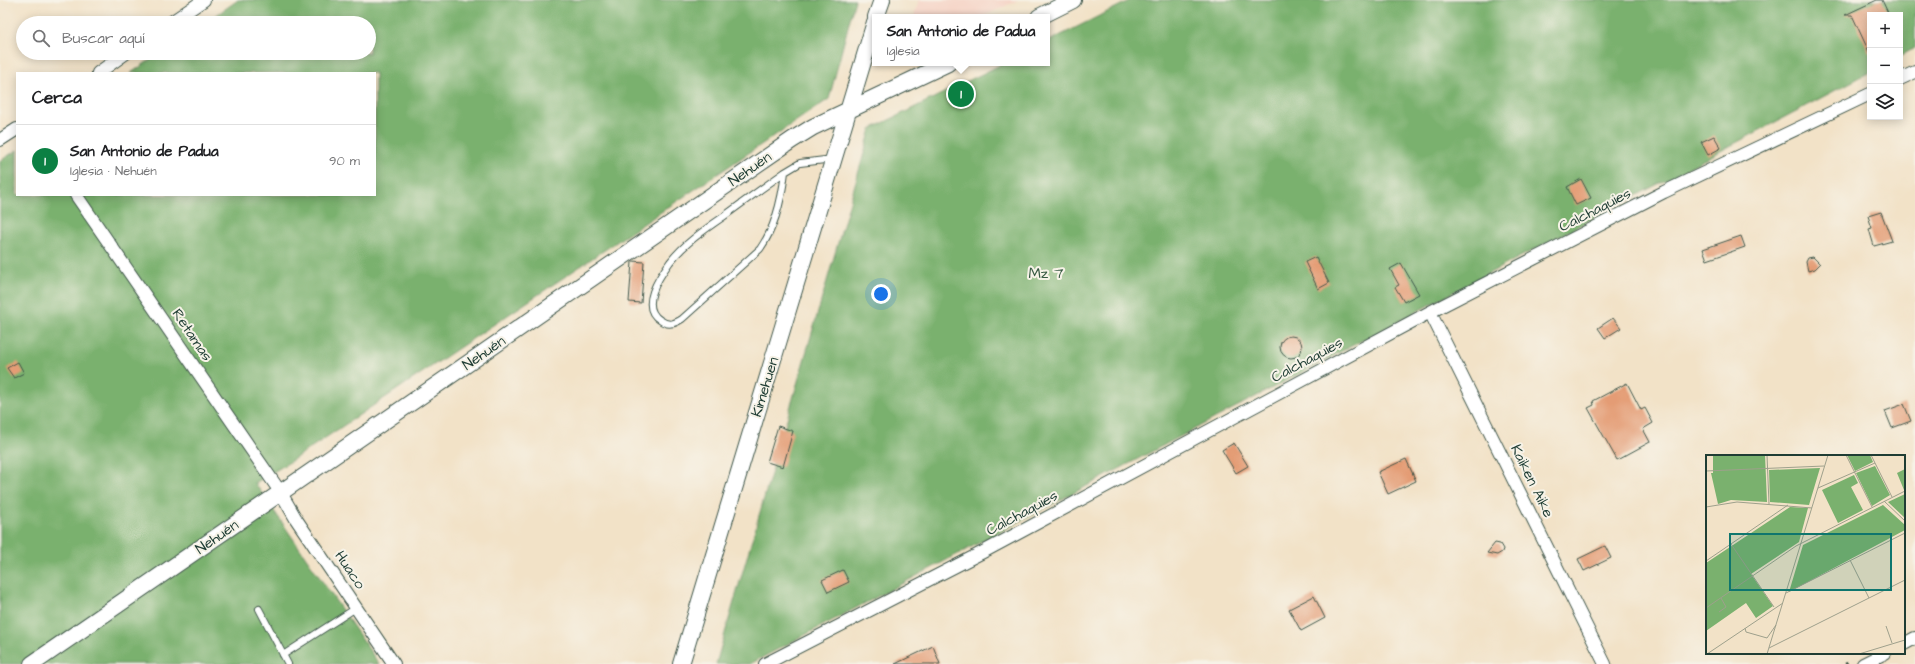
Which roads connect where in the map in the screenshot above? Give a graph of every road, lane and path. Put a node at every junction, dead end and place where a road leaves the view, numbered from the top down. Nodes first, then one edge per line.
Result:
1 (204, 0) edge
2 (882, 0) edge
3 (1073, 0) edge
4 (877, 14) edge
5 (1045, 14) edge
6 (180, 16) edge
7 (872, 32) edge
8 (116, 60) edge
9 (942, 66) edge
10 (99, 72) edge
11 (1915, 72) edge
12 (1903, 78) edge
13 (1867, 95) edge
14 (849, 110) junction
15 (16, 130) edge
16 (0, 140) edge
17 (833, 159) junction
18 (784, 172) junction
19 (77, 196) edge
20 (1430, 312) junction
21 (281, 493) junction
22 (356, 608) junction
23 (259, 609) dead end
24 (1915, 638) edge
25 (1905, 643) edge
26 (1883, 654) edge
27 (283, 655) junction
28 (32, 664) edge
29 (288, 664) edge
30 (394, 664) edge
31 (681, 664) edge
32 (765, 664) edge
33 (1605, 664) edge
34 (1863, 664) edge

1 - 6 street
2 - 4 street
3 - 5 street
7 - 14 street, Kimehuen
8 - 10 street
9 - 14 street, Nehuén
11 - 12 street
13 - 20 street, Calchaquies
14 - 17 street, Kimehuen
14 - 21 street, Nehuén
15 - 16 street
17 - 18 lane
17 - 31 street, Kimehuen
18 - 18 lane
19 - 21 street, Retamas
20 - 32 street, Calchaquies
20 - 33 street, Kaiken Aike
21 - 22 street, Huaco
21 - 28 street, Nehuén
22 - 27 lane
22 - 30 street, Huaco
23 - 27 lane
24 - 25 street
26 - 34 street
27 - 29 lane

